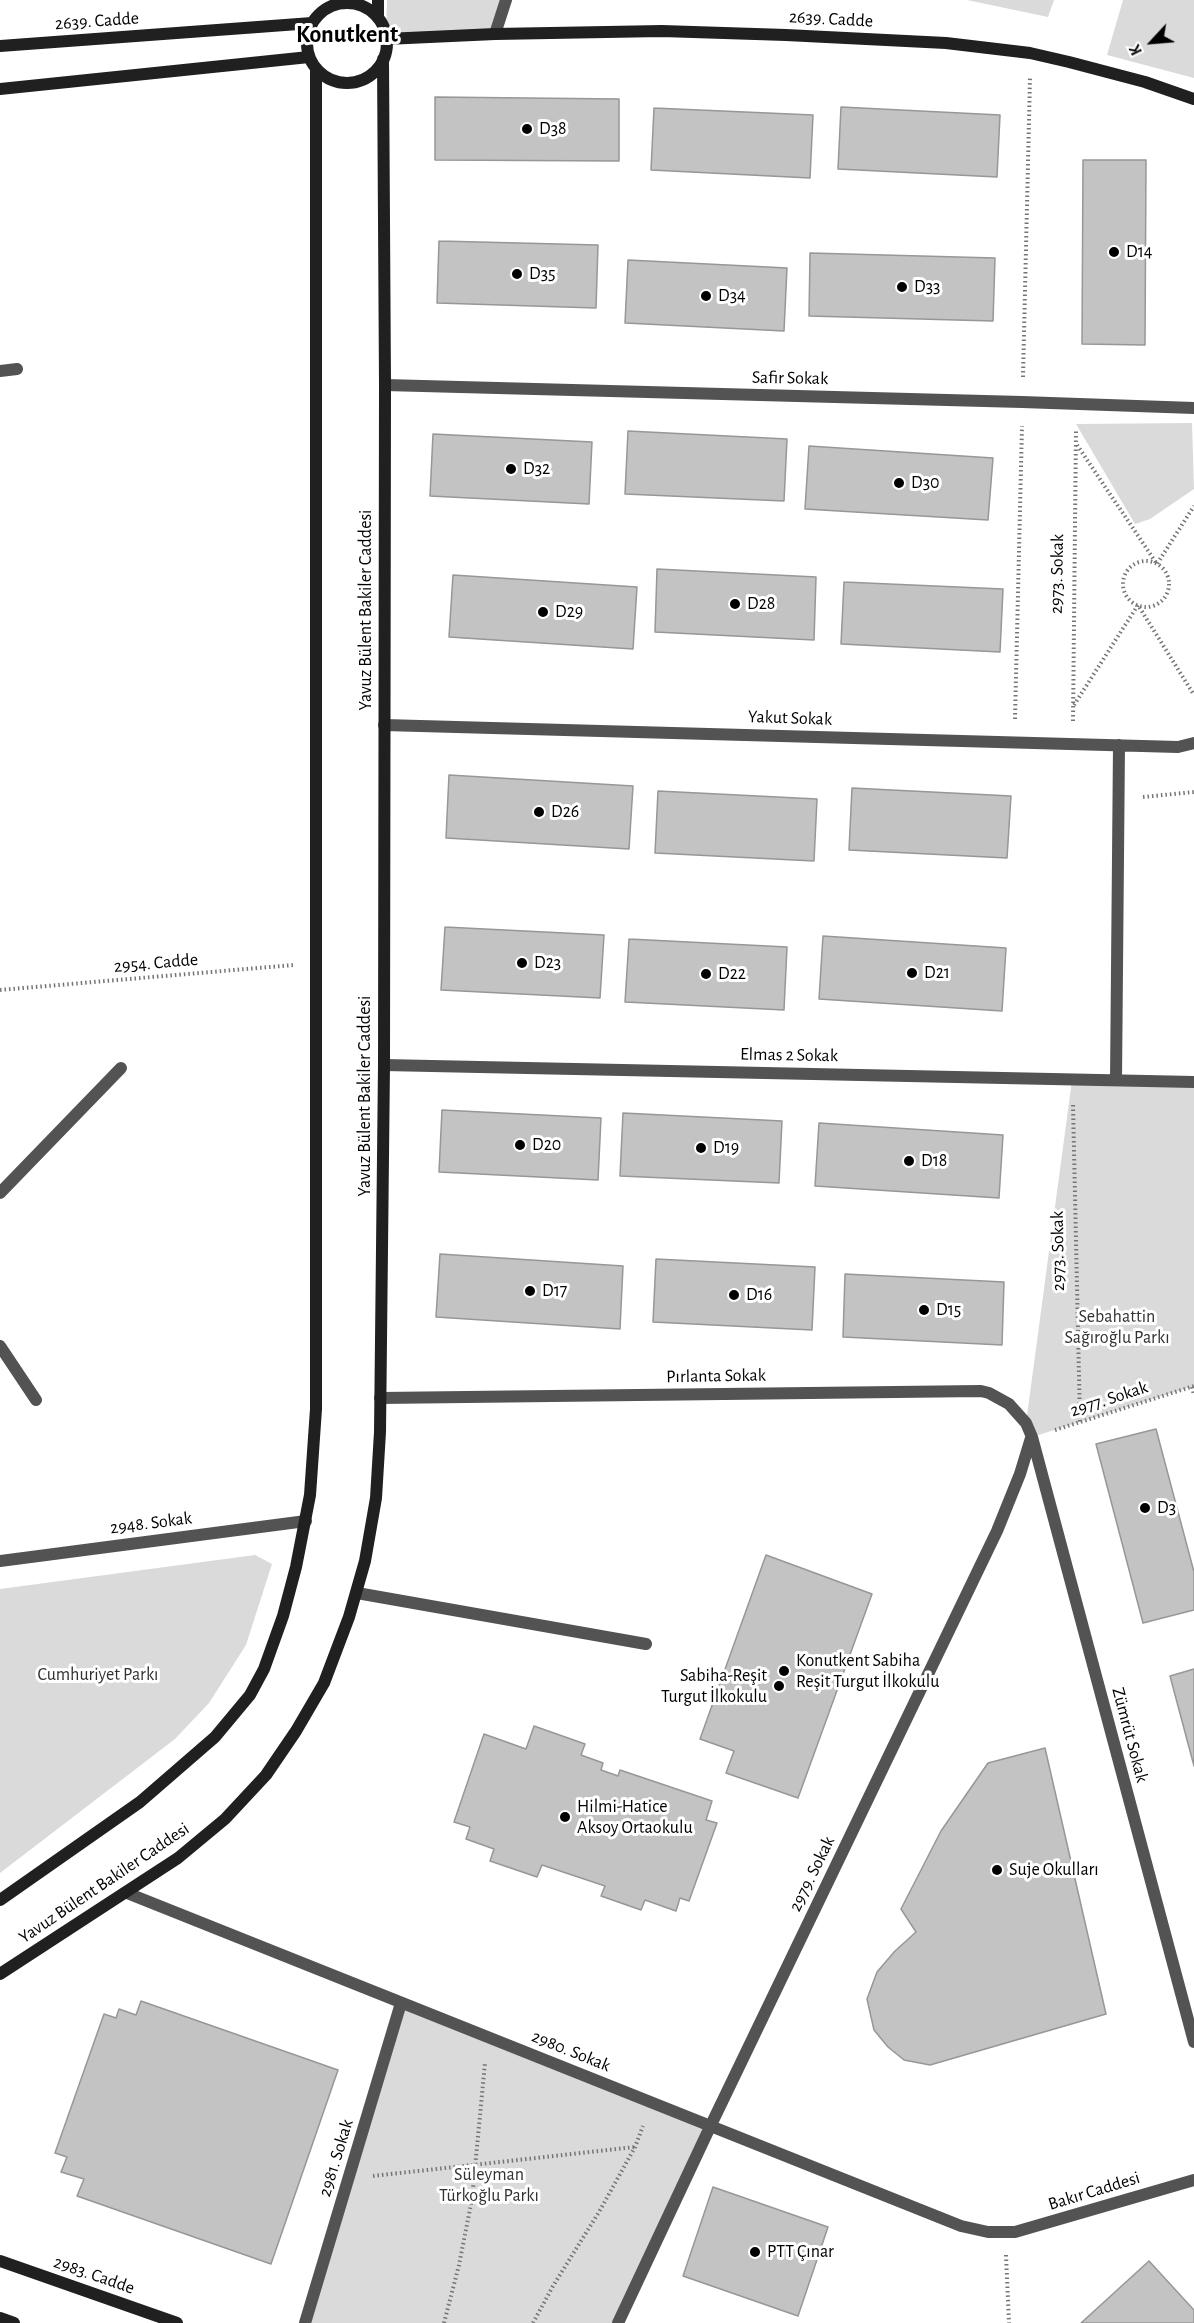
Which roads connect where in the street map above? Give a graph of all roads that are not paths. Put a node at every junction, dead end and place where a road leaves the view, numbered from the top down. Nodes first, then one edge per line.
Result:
1 (319, 0) edge
2 (378, 0) edge
3 (506, 0) edge
4 (316, 18) junction
5 (378, 18) junction
6 (495, 34) junction
7 (386, 39) junction
8 (0, 46) edge
9 (309, 57) junction
10 (383, 59) junction
11 (316, 69) junction
12 (0, 89) edge
13 (1194, 99) edge
14 (17, 369) dead end
15 (0, 371) edge
16 (385, 385) junction
17 (1194, 408) edge
18 (384, 725) junction
19 (1194, 743) edge
20 (1119, 745) junction
21 (384, 1065) junction
22 (121, 1068) dead end
23 (1116, 1080) junction
24 (1194, 1082) edge
25 (0, 1193) edge
26 (0, 1346) edge
27 (380, 1398) junction
28 (36, 1400) dead end
29 (1032, 1437) junction
30 (306, 1521) junction
31 (0, 1561) edge
32 (357, 1593) junction
33 (646, 1644) dead end
34 (128, 1893) junction
35 (0, 1900) edge
36 (0, 1974) edge
37 (401, 2002) junction
38 (1194, 2042) edge
39 (710, 2127) junction
40 (1194, 2180) edge
41 (1005, 2233) joint
42 (0, 2261) edge
43 (0, 2318) edge
44 (14, 2323) edge
45 (177, 2323) edge
46 (305, 2323) edge
47 (618, 2323) edge

1 - 4 street
2 - 5 street
3 - 6 street
4 - 5 street, 2639. Cadde
4 - 8 street, 2639. Cadde
4 - 9 street
5 - 7 street
6 - 7 street, 2639. Cadde
6 - 13 street, 2639. Cadde
7 - 10 street
9 - 11 street
9 - 12 street
10 - 11 street
10 - 16 street, Yavuz Bülent Bakiler Caddesi
11 - 30 street
14 - 15 street
16 - 17 street, Safir Sokak
16 - 18 street, Yavuz Bülent Bakiler Caddesi
18 - 20 street, Yakut Sokak
18 - 21 street, Yavuz Bülent Bakiler Caddesi
19 - 20 street, Yakut Sokak
20 - 23 street
21 - 23 street, Elmas 2 Sokak
21 - 27 street, Yavuz Bülent Bakiler Caddesi
22 - 25 street
23 - 24 street, Elmas 2 Sokak
26 - 28 street
27 - 29 street, Pırlanta Sokak
27 - 32 street, Yavuz Bülent Bakiler Caddesi
29 - 38 street, Zümrüt Sokak
29 - 39 street, 2979. Sokak
30 - 31 street, 2948. Sokak
30 - 35 street
32 - 33 street
32 - 34 street, Yavuz Bülent Bakiler Caddesi
34 - 36 street, Yavuz Bülent Bakiler Caddesi
34 - 37 street, 2980. Sokak
37 - 39 street, 2980. Sokak
37 - 46 street, 2981. Sokak
39 - 41 street, 2980. Sokak
39 - 47 street, 2979. Sokak
40 - 41 street, Bakır Caddesi
42 - 45 street, 2983. Cadde
43 - 44 street

